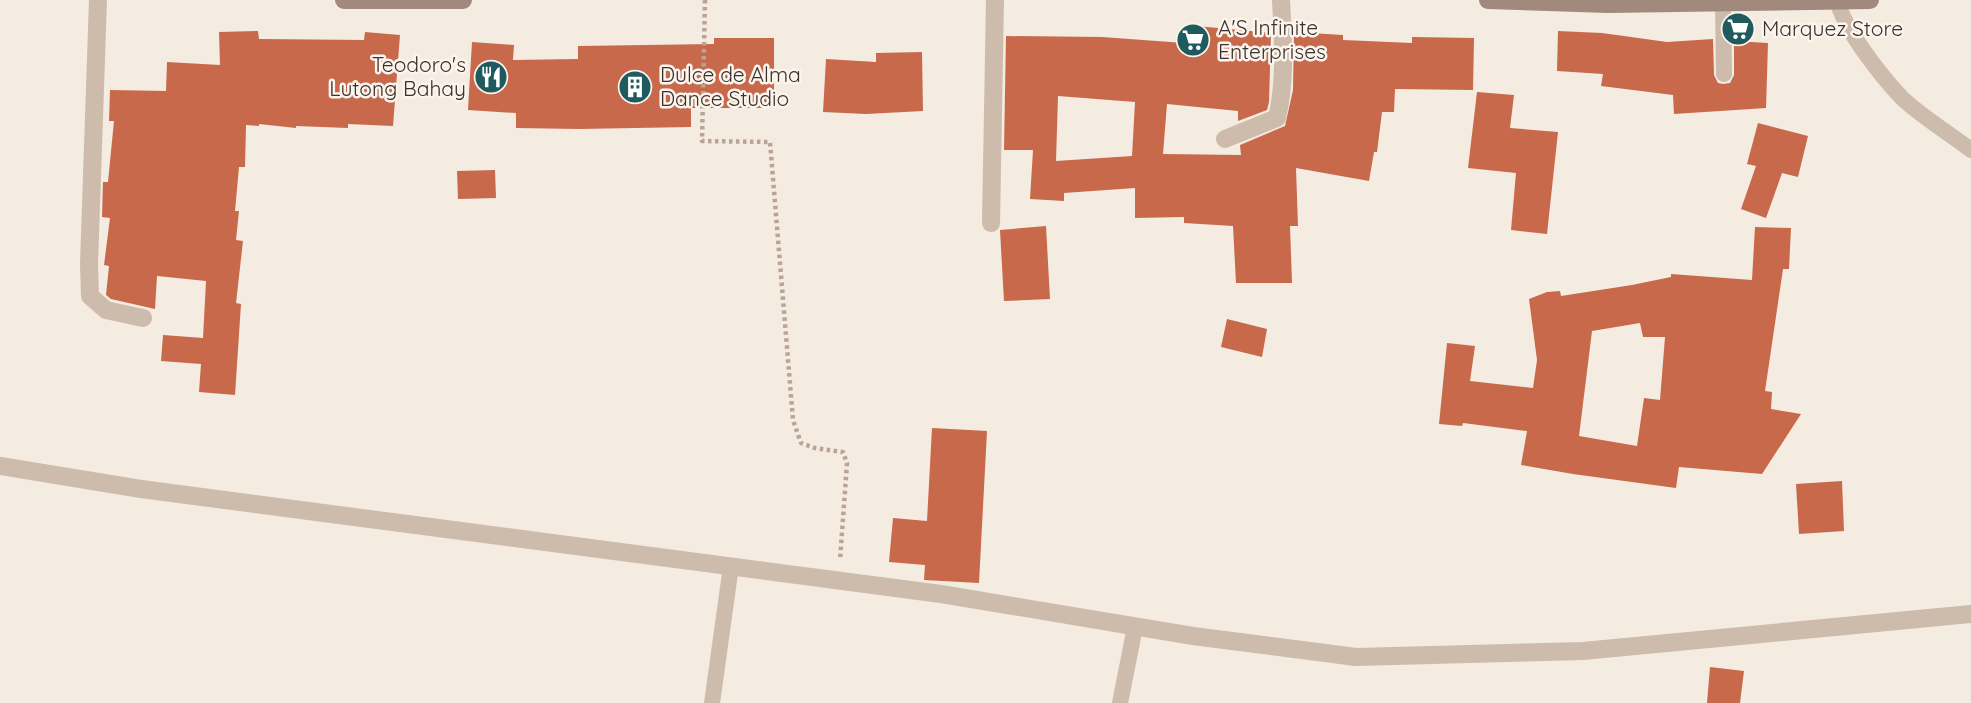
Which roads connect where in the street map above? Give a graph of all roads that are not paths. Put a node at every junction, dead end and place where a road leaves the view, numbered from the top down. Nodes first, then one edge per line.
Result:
1 (98, 0) edge
2 (344, 0) edge
3 (463, 0) edge
4 (995, 0) edge
5 (1281, 0) edge
6 (1488, 0) edge
7 (1837, 0) edge
8 (1870, 0) edge
9 (1608, 2) edge
10 (1723, 2) junction
11 (1724, 74) dead end
12 (1225, 139) dead end
13 (1971, 150) edge
14 (991, 223) dead end
15 (143, 318) dead end
16 (0, 466) edge
17 (731, 566) junction
18 (1971, 614) edge
19 (1135, 627) junction
20 (712, 703) edge
21 (1120, 703) edge

1 - 15 street
2 - 3 main road
4 - 14 street
5 - 12 street
6 - 9 main road
7 - 8 main road
7 - 10 main road
7 - 13 lane
9 - 10 main road
10 - 11 lane
16 - 17 street
17 - 19 street
17 - 20 lane
18 - 19 street
19 - 21 lane

